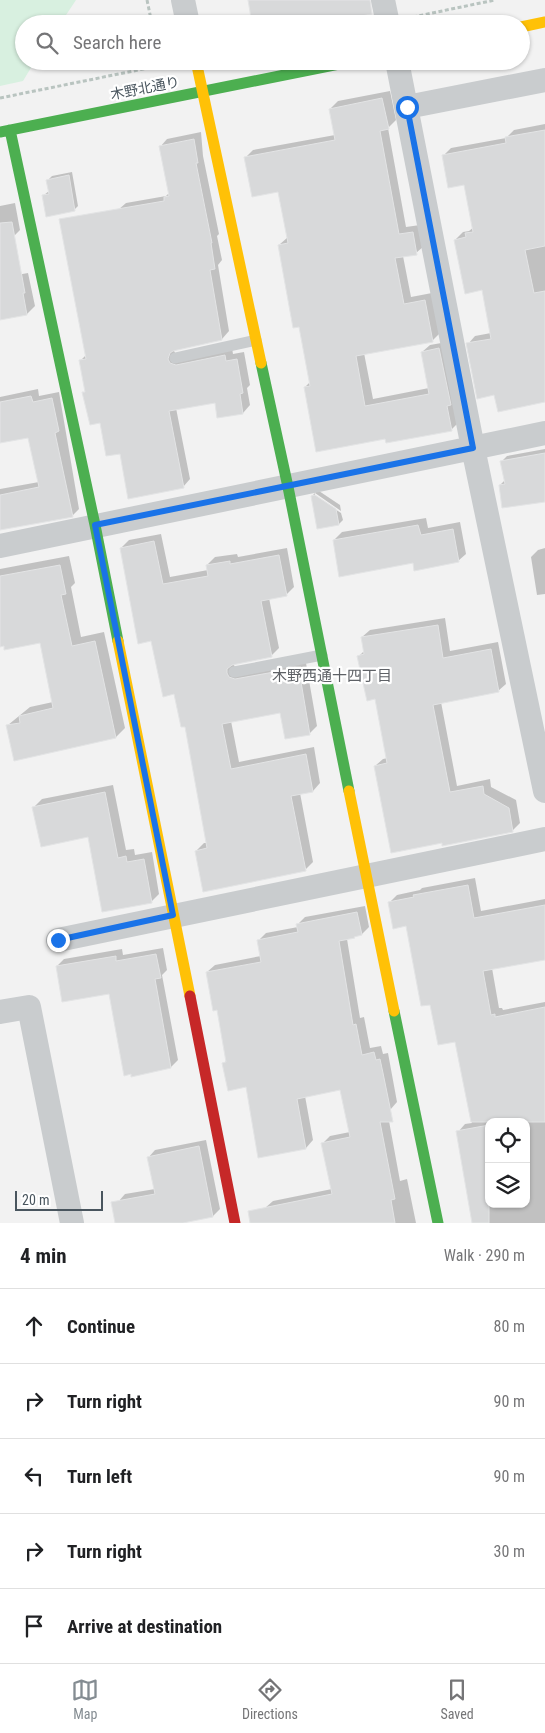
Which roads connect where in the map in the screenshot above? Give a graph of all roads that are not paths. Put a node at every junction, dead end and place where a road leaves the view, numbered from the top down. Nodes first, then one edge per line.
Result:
1 (183, 0) edge
2 (186, 15) edge
3 (545, 22) edge
4 (530, 25) edge
5 (198, 70) edge
6 (310, 70) edge
7 (399, 70) edge
8 (545, 80) edge
9 (203, 92) junction
10 (407, 107) junction
11 (5, 131) edge
12 (256, 340) junction
13 (175, 358) dead end
14 (545, 433) edge
15 (473, 448) junction
16 (288, 487) junction
17 (95, 525) junction
18 (0, 546) edge
19 (322, 655) junction
20 (234, 672) dead end
21 (545, 791) edge
22 (545, 839) edge
23 (366, 877) junction
24 (173, 915) junction
25 (58, 940) dead end
26 (0, 1012) edge
27 (72, 1223) edge
28 (235, 1223) edge
29 (438, 1223) edge

1 - 2 street
3 - 4 street
5 - 9 street
6 - 9 street, 木野北通り
7 - 10 street
8 - 10 street
9 - 11 street, 木野北通り
9 - 12 street
10 - 15 street
11 - 17 street
12 - 13 lane
12 - 16 street
14 - 15 street
15 - 16 street
15 - 21 street
16 - 17 street
16 - 19 street
17 - 18 street
17 - 24 street
19 - 20 lane
19 - 23 street
22 - 23 street
23 - 24 street
23 - 29 street
24 - 25 street
24 - 28 street
26 - 27 street

